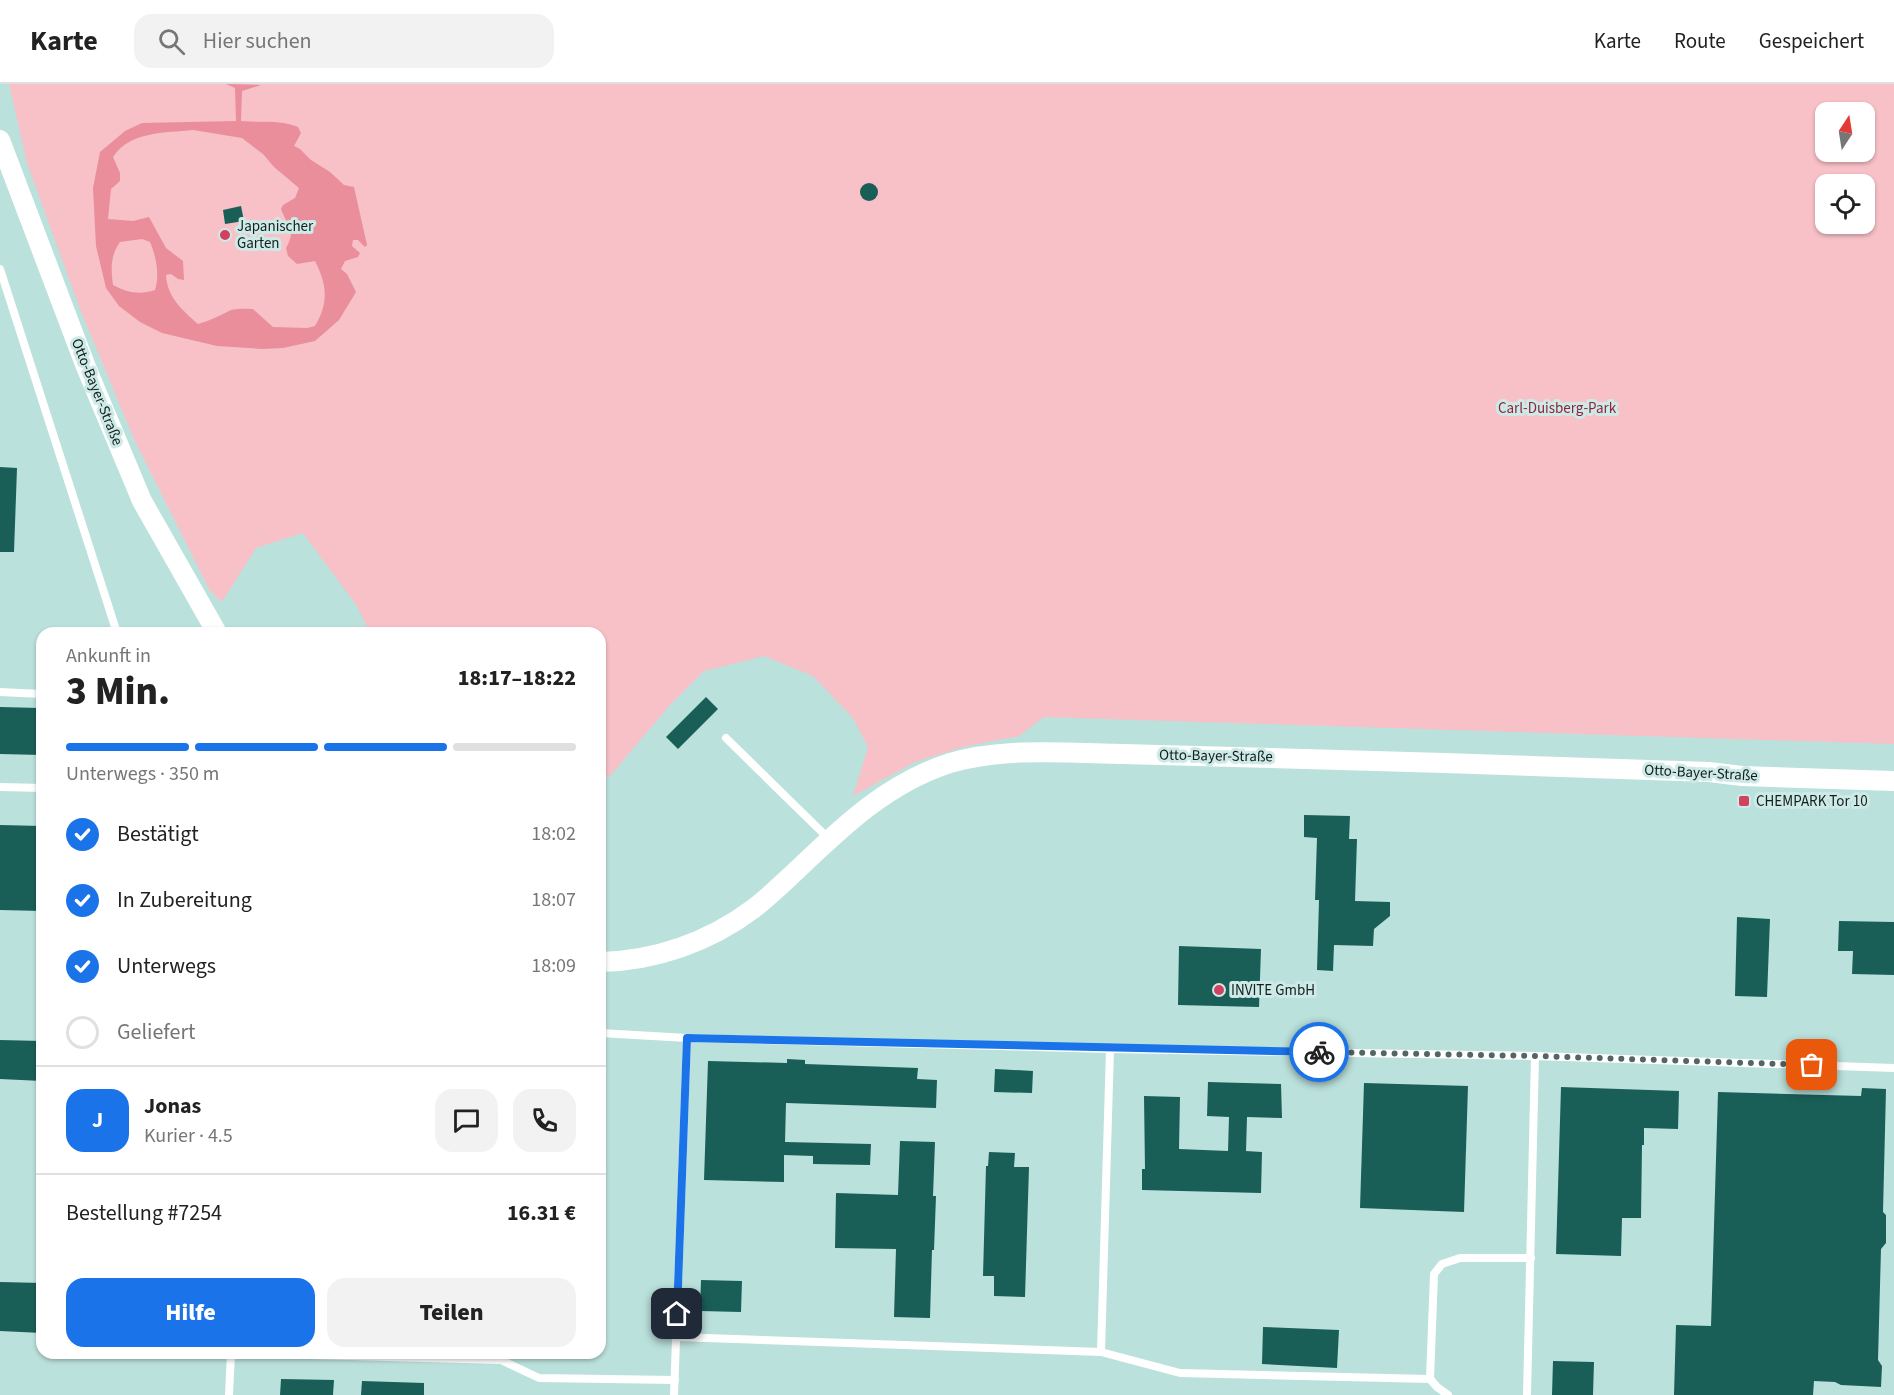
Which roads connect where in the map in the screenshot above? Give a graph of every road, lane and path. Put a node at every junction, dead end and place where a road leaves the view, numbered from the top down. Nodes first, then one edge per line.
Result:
1 (0, 141) edge
2 (0, 269) edge
3 (115, 627) edge
4 (214, 627) edge
5 (0, 692) edge
6 (36, 694) edge
7 (726, 738) dead end
8 (1894, 781) edge
9 (0, 787) edge
10 (36, 788) edge
11 (829, 839) junction
12 (606, 961) edge
13 (606, 1033) edge
14 (687, 1038) junction
15 (1110, 1048) junction
16 (1535, 1056) junction
17 (1894, 1068) edge
18 (1531, 1257) junction
19 (676, 1337) junction
20 (1101, 1352) junction
21 (232, 1359) edge
22 (463, 1359) edge
23 (1430, 1379) junction
24 (675, 1380) junction
25 (229, 1395) edge
26 (674, 1395) edge
27 (1448, 1395) edge
28 (1527, 1395) edge

1 - 4 street, Otto-Bayer-Straße
2 - 3 lane
5 - 6 lane
7 - 11 lane
8 - 11 street, Otto-Bayer-Straße
9 - 10 lane
11 - 12 street, Otto-Bayer-Straße
13 - 14 lane
14 - 15 lane
14 - 19 lane
15 - 16 lane
15 - 20 lane
16 - 17 lane
16 - 18 lane
18 - 23 lane
18 - 28 lane
19 - 20 lane
19 - 24 lane
20 - 23 lane
21 - 25 lane
22 - 24 lane
23 - 27 lane
24 - 26 lane

